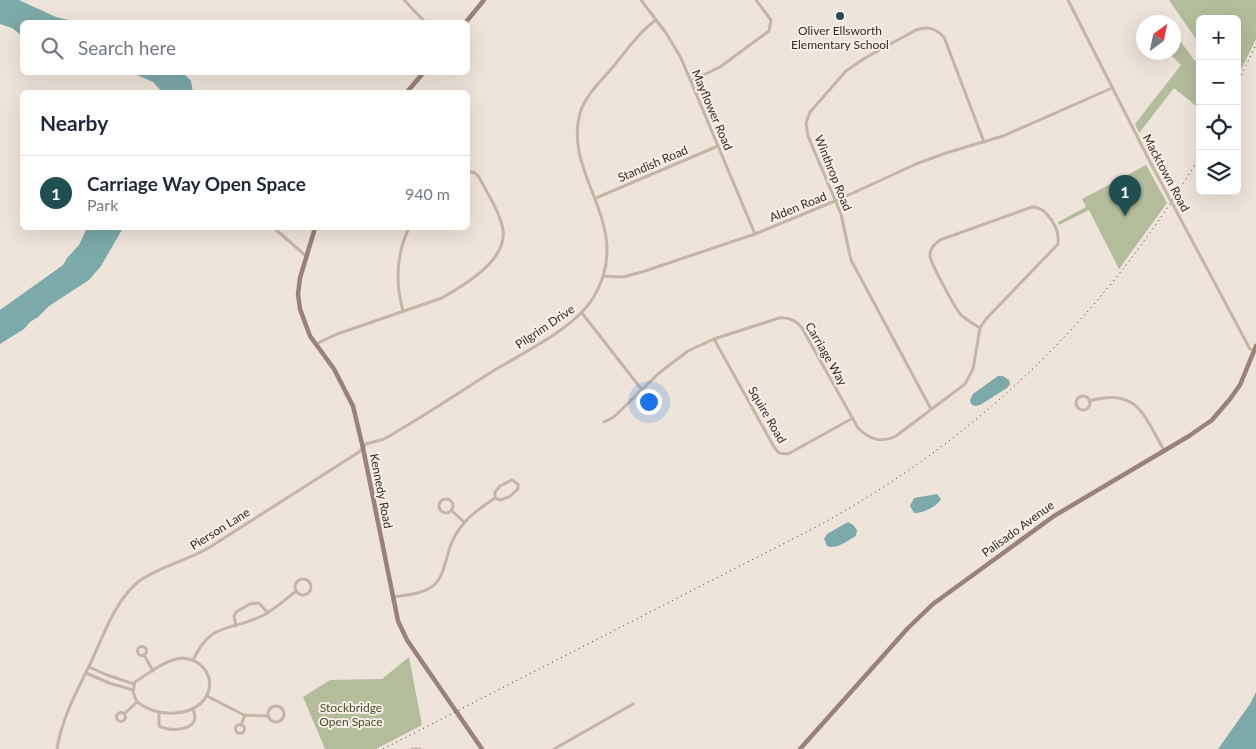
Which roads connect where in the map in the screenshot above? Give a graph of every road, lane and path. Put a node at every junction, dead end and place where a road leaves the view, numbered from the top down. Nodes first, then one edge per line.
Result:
1 (404, 0) edge
2 (484, 0) edge
3 (641, 0) edge
4 (756, 0) edge
5 (1068, 0) edge
6 (423, 20) edge
7 (468, 20) edge
8 (656, 20) junction
9 (421, 75) edge
10 (691, 81) junction
11 (1112, 88) junction
12 (409, 90) edge
13 (984, 142) junction
14 (718, 146) junction
15 (470, 171) edge
16 (596, 198) junction
17 (836, 201) junction
18 (276, 230) edge
19 (314, 230) edge
20 (409, 230) edge
21 (755, 234) junction
22 (306, 256) junction
23 (603, 276) junction
24 (403, 311) junction
25 (582, 313) junction
26 (980, 328) junction
27 (714, 339) junction
28 (316, 344) junction
29 (1255, 348) edge
30 (642, 390) junction
31 (1089, 401) junction
32 (931, 409) junction
33 (853, 418) junction
34 (604, 422) dead end
35 (363, 448) junction
36 (1164, 450) junction
37 (495, 498) junction
38 (451, 510) junction
39 (464, 522) junction
40 (296, 591) junction
41 (392, 598) junction
42 (268, 613) junction
43 (236, 626) junction
44 (144, 655) dead end
45 (193, 660) junction
46 (89, 667) junction
47 (153, 670) junction
48 (86, 673) junction
49 (134, 684) junction
50 (133, 690) junction
51 (207, 696) junction
52 (137, 702) junction
53 (633, 704) dead end
54 (193, 710) junction
55 (158, 712) junction
56 (124, 714) dead end
57 (245, 715) junction
58 (268, 716) junction
59 (241, 725) dead end
60 (481, 748) edge
61 (57, 749) edge
62 (412, 749) edge
63 (420, 749) edge
64 (554, 749) edge
65 (800, 749) edge

1 - 6 street
2 - 7 street
3 - 8 street, Mayflower Road
4 - 10 street
5 - 11 street, Macktown Road
8 - 10 street, Mayflower Road
8 - 16 street, Pilgrim Drive
9 - 12 street
10 - 14 street, Mayflower Road
11 - 13 street, Alden Road
11 - 29 street, Macktown Road
13 - 17 street, Alden Road
13 - 17 street, Winthrop Road
14 - 16 street, Standish Road
14 - 21 street, Mayflower Road
15 - 24 street
16 - 23 street, Pilgrim Drive
17 - 21 street, Alden Road
17 - 32 street, Winthrop Road
18 - 22 street
19 - 22 street, Kennedy Road
20 - 24 street
21 - 23 street, Alden Road
22 - 28 street, Kennedy Road
23 - 25 street, Pilgrim Drive
24 - 28 street
25 - 30 street
25 - 35 street, Pilgrim Drive
26 - 26 street, Carriage Way
26 - 32 street, Carriage Way
27 - 30 street, Carriage Way
27 - 33 street, Carriage Way
27 - 33 street, Squire Road
28 - 35 street, Kennedy Road
29 - 36 street, Palisado Avenue
30 - 34 street, Carriage Way
31 - 31 street
31 - 36 street
32 - 33 street, Carriage Way
35 - 41 street, Kennedy Road
35 - 46 street, Pierson Lane
36 - 65 street, Palisado Avenue
37 - 37 street
37 - 39 street
38 - 38 street
38 - 39 street
39 - 41 street
40 - 40 street
40 - 42 street
41 - 60 street, Kennedy Road
42 - 43 street
42 - 43 street
43 - 45 street
44 - 47 street
45 - 47 street
45 - 51 street
46 - 48 street, Pierson Lane
46 - 49 street
47 - 49 street
48 - 50 street
48 - 61 street, Pierson Lane
49 - 50 street
50 - 52 street
51 - 54 street
51 - 57 street
52 - 55 street
52 - 56 street
53 - 64 street
54 - 55 street
54 - 55 street
57 - 58 street
57 - 59 street
58 - 58 street
62 - 63 street

